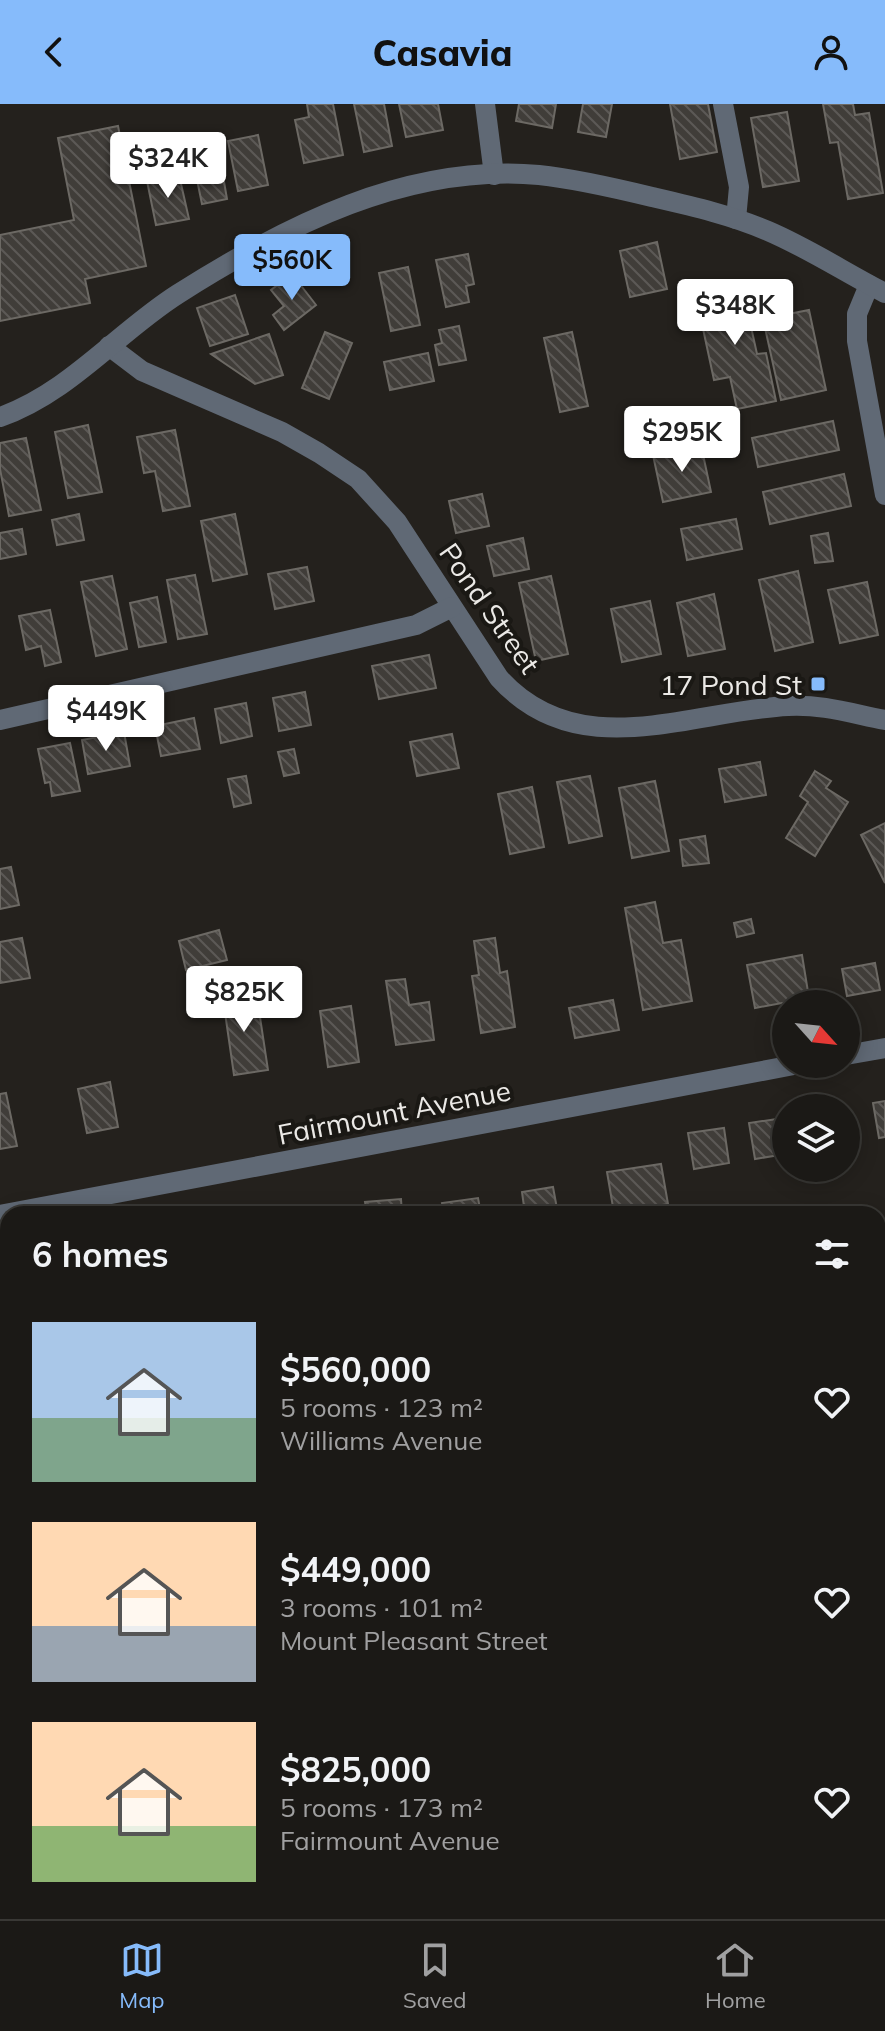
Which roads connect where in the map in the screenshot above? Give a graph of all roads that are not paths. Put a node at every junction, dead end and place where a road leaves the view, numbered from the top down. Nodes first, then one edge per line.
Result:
1 (485, 104) edge
2 (723, 104) edge
3 (494, 175) junction
4 (736, 219) junction
5 (877, 289) edge
6 (109, 346) junction
7 (0, 417) edge
8 (885, 495) edge
9 (452, 607) junction
10 (0, 720) edge
11 (885, 720) edge
12 (885, 1048) edge
13 (860, 1052) edge
14 (772, 1069) edge
15 (48, 1206) edge

1 - 3 street
2 - 4 street
3 - 4 street
3 - 6 street
4 - 5 street
5 - 8 street
6 - 7 street
6 - 9 street, Pond Street
9 - 10 street
9 - 11 street, Pond Street
12 - 13 street
14 - 15 street, Fairmount Avenue

